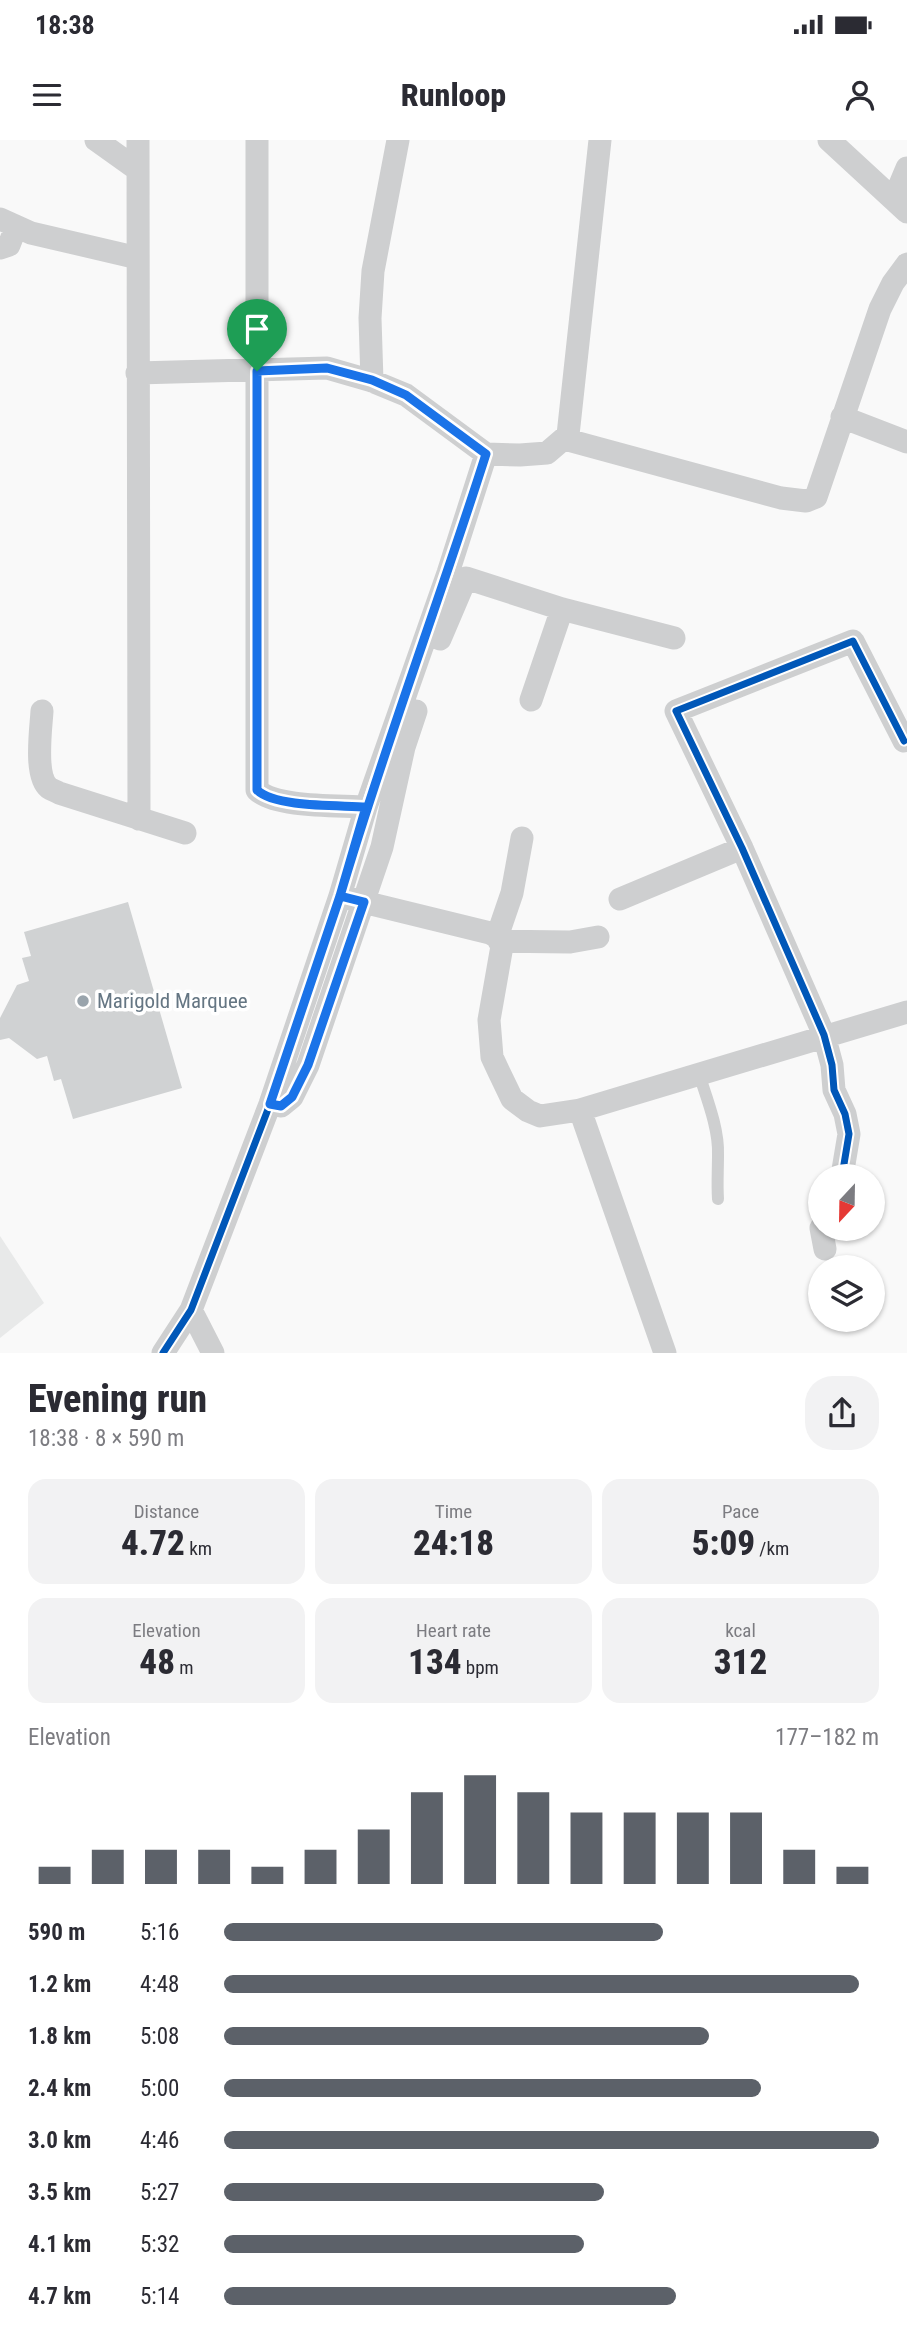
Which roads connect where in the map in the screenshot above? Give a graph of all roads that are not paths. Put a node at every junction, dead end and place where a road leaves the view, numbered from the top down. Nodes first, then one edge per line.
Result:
1 (96, 140) edge
2 (138, 140) edge
3 (257, 140) edge
4 (398, 140) edge
5 (600, 140) edge
6 (829, 140) edge
7 (907, 168) edge
8 (138, 170) junction
9 (900, 205) edge
10 (8, 223) edge
11 (0, 248) edge
12 (138, 258) junction
13 (907, 264) edge
14 (257, 371) junction
15 (136, 373) junction
16 (372, 380) junction
17 (842, 417) junction
18 (564, 439) junction
19 (907, 442) edge
20 (486, 454) junction
21 (562, 609) junction
22 (674, 638) dead end
23 (531, 700) dead end
24 (42, 711) dead end
25 (904, 741) dead end
26 (366, 807) junction
27 (139, 819) junction
28 (185, 833) dead end
29 (522, 838) dead end
30 (742, 848) junction
31 (340, 896) junction
32 (620, 899) dead end
33 (364, 902) junction
34 (598, 937) dead end
35 (498, 939) junction
36 (907, 1012) edge
37 (824, 1035) junction
38 (699, 1074) junction
39 (270, 1104) junction
40 (580, 1110) junction
41 (844, 1164) edge
42 (718, 1199) dead end
43 (191, 1310) junction
44 (163, 1353) edge
45 (213, 1353) edge
46 (665, 1353) edge

1 - 8 street
2 - 8 street
3 - 14 street
4 - 16 street
5 - 18 street
6 - 9 street
7 - 9 street
8 - 12 street
10 - 11 street
10 - 12 street
12 - 15 street
13 - 17 street
14 - 15 street
14 - 16 street
14 - 26 street
15 - 27 street
16 - 20 street
17 - 18 street
17 - 19 street
18 - 20 street
20 - 26 street
21 - 22 street
21 - 23 street
21 - 33 street
24 - 27 street
25 - 30 street
26 - 31 street
27 - 28 street
29 - 35 street
30 - 32 street
30 - 37 street
31 - 33 street
31 - 39 street
33 - 35 street
33 - 39 street
34 - 35 street
35 - 40 street
36 - 37 street
37 - 38 street
37 - 41 street
38 - 40 street
38 - 42 lane
39 - 43 street
40 - 46 street
43 - 44 street
43 - 45 street

